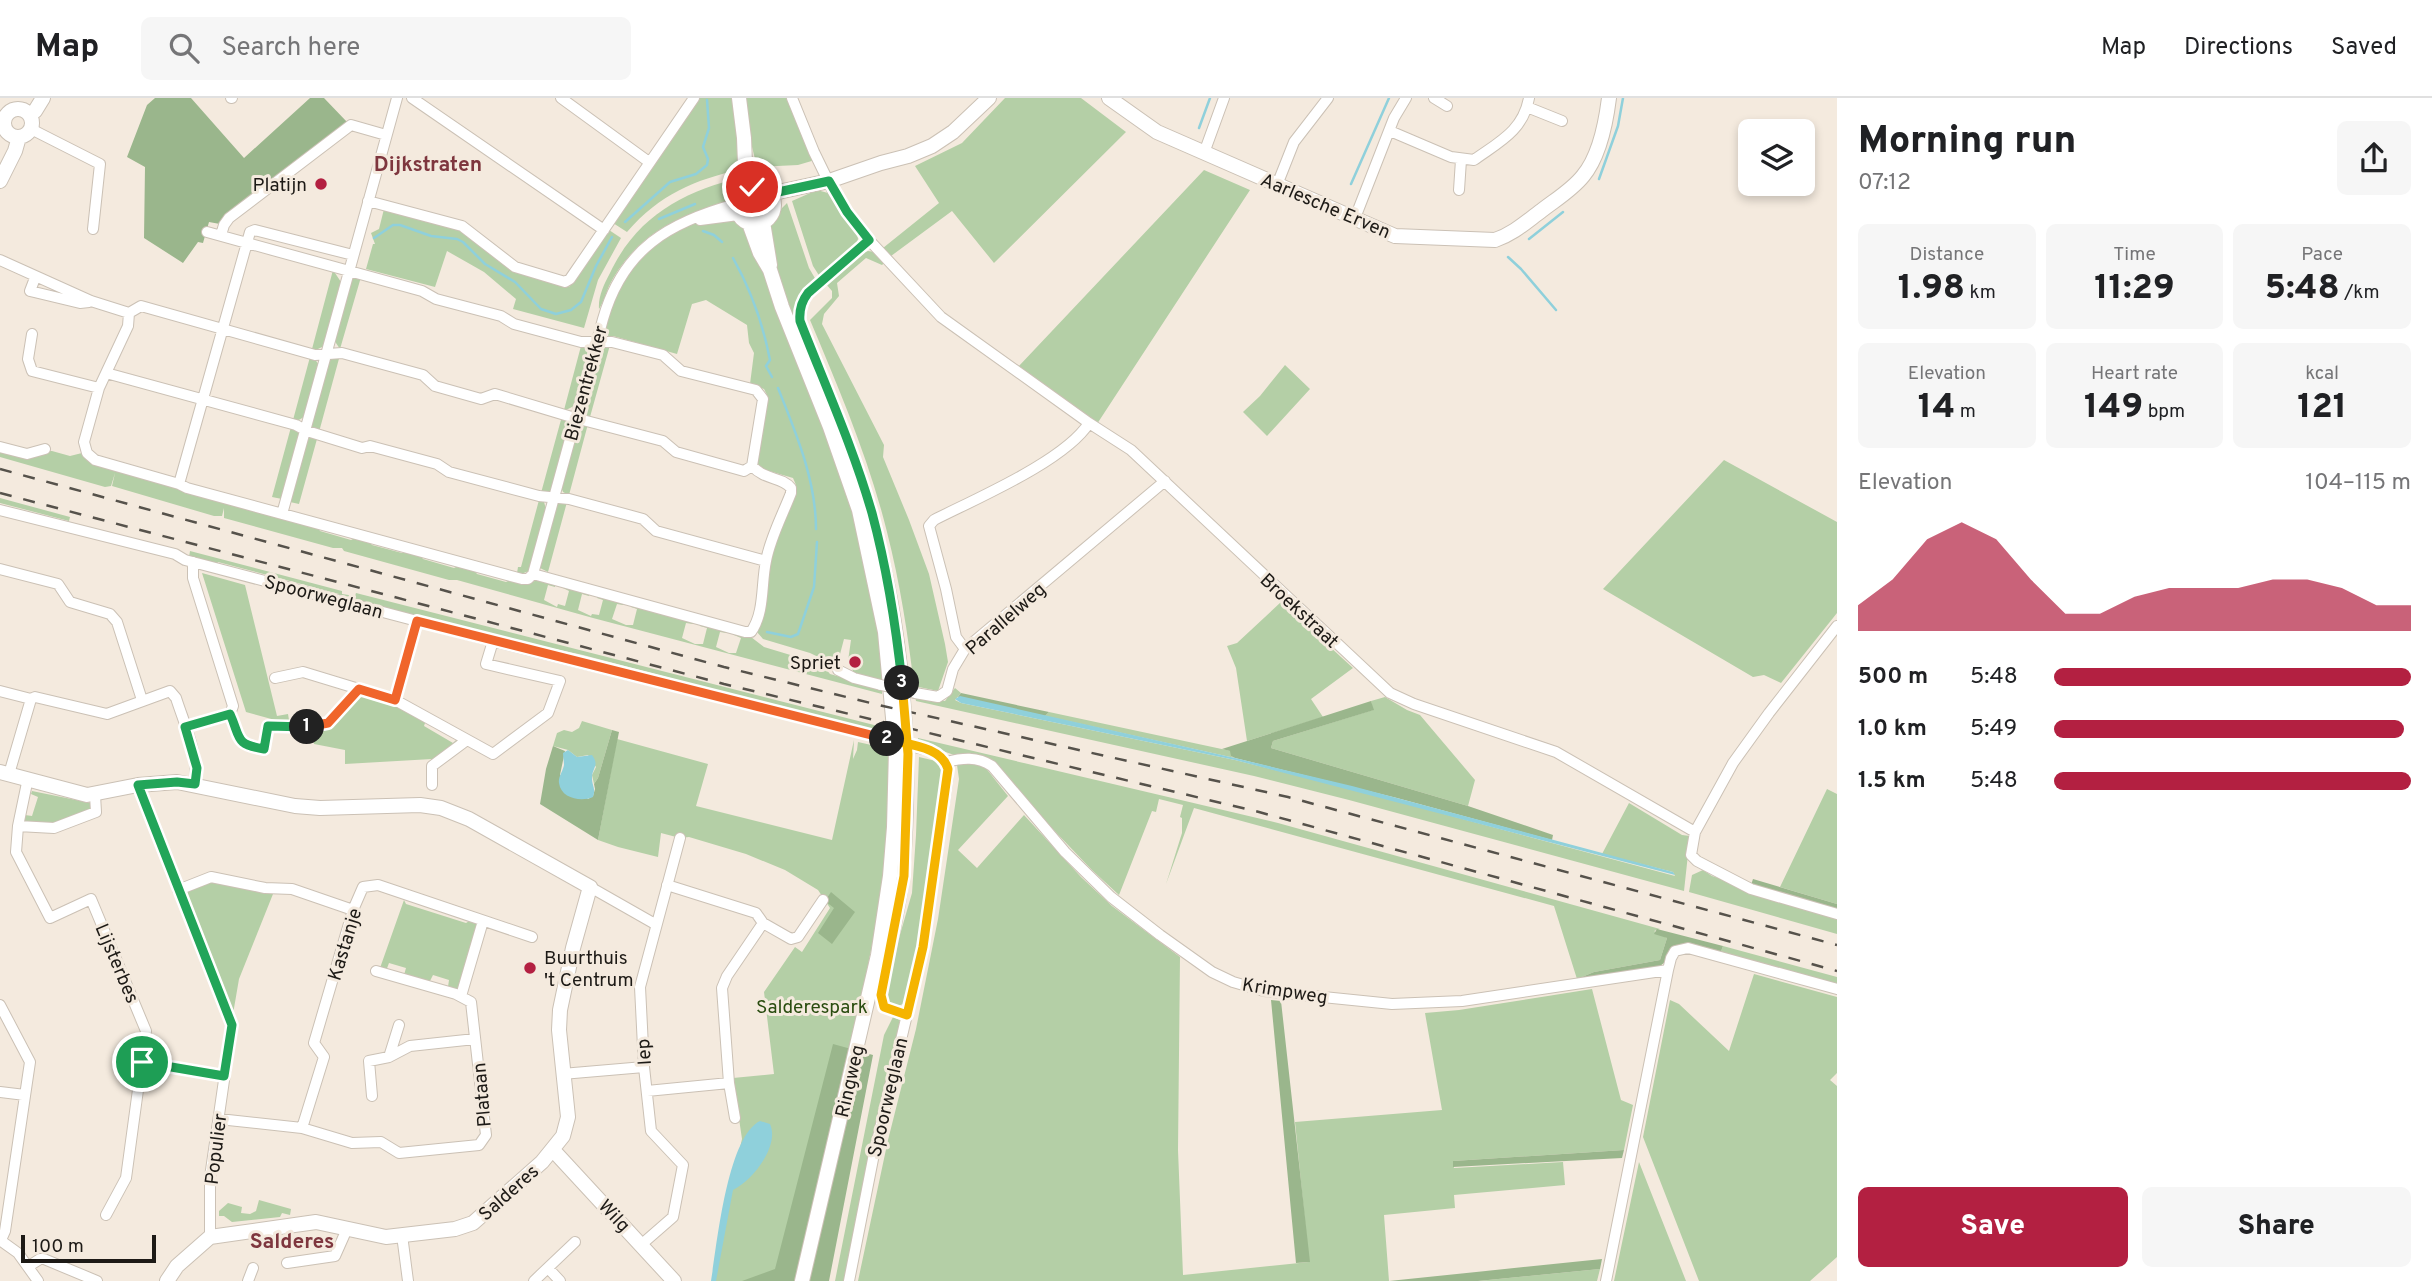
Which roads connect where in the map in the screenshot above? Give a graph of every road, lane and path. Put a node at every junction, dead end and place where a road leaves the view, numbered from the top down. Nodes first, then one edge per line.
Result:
1 (43, 98) edge
2 (397, 98) edge
3 (412, 98) edge
4 (561, 98) edge
5 (694, 98) edge
6 (739, 98) edge
7 (792, 98) edge
8 (989, 98) edge
9 (1109, 98) edge
10 (1224, 98) edge
11 (1328, 98) edge
12 (1406, 98) edge
13 (1434, 98) edge
14 (1609, 98) edge
15 (1528, 103) edge
16 (1447, 106) dead end
17 (3, 113) edge
18 (1562, 121) dead end
19 (26, 127) junction
20 (1390, 131) junction
21 (386, 135) junction
22 (1204, 153) junction
23 (1461, 160) junction
24 (649, 163) junction
25 (0, 181) edge
26 (822, 183) junction
27 (1278, 185) junction
28 (1459, 191) dead end
29 (762, 194) junction
30 (368, 201) junction
31 (747, 216) junction
32 (1355, 218) junction
33 (93, 229) dead end
34 (604, 230) junction
35 (207, 232) dead end
36 (221, 235) junction
37 (869, 240) junction
38 (246, 243) junction
39 (353, 255) junction
40 (0, 260) edge
41 (349, 271) junction
42 (129, 313) junction
43 (222, 329) junction
44 (32, 334) dead end
45 (596, 342) junction
46 (326, 354) junction
47 (106, 373) junction
48 (99, 388) junction
49 (202, 399) junction
50 (575, 418) junction
51 (1089, 423) junction
52 (307, 431) junction
53 (0, 447) edge
54 (45, 449) dead end
55 (752, 466) junction
56 (1165, 481) junction
57 (179, 484) junction
58 (554, 498) junction
59 (0, 510) edge
60 (282, 514) junction
61 (765, 561) junction
62 (193, 562) junction
63 (0, 569) edge
64 (533, 574) junction
65 (417, 621) junction
66 (1837, 626) edge
67 (493, 641) junction
68 (965, 649) junction
69 (838, 670) dead end
70 (275, 678) dead end
71 (359, 689) junction
72 (0, 691) edge
73 (31, 699) junction
74 (142, 700) junction
75 (395, 700) junction
76 (230, 714) junction
77 (185, 727) junction
78 (467, 740) junction
79 (946, 762) junction
80 (4, 773) edge
81 (28, 778) junction
82 (195, 784) junction
83 (138, 785) junction
84 (432, 785) dead end
85 (95, 795) junction
86 (18, 826) junction
87 (1695, 832) junction
88 (680, 838) dead end
89 (667, 885) junction
90 (590, 887) junction
91 (178, 890) junction
92 (823, 900) dead end
93 (352, 910) junction
94 (1837, 914) edge
95 (483, 921) junction
96 (763, 923) junction
97 (655, 924) junction
98 (532, 937) dead end
99 (376, 971) dead end
100 (1668, 971) junction
101 (1837, 989) edge
102 (461, 996) junction
103 (0, 1005) edge
104 (907, 1015) junction
105 (399, 1025) dead end
106 (475, 1039) junction
107 (389, 1057) junction
108 (142, 1062) junction
109 (644, 1068) junction
110 (562, 1074) junction
111 (224, 1076) junction
112 (729, 1083) junction
113 (0, 1091) edge
114 (647, 1091) junction
115 (25, 1095) junction
116 (372, 1096) dead end
117 (735, 1118) dead end
118 (219, 1119) junction
119 (302, 1128) junction
120 (553, 1150) junction
121 (106, 1215) dead end
122 (347, 1229) junction
123 (402, 1236) junction
124 (210, 1237) junction
125 (0, 1240) edge
126 (575, 1242) dead end
127 (642, 1244) junction
128 (287, 1263) dead end
129 (29, 1266) junction
130 (253, 1268) dead end
131 (548, 1268) junction
132 (38, 1281) edge
133 (97, 1281) edge
134 (167, 1281) edge
135 (248, 1281) edge
136 (408, 1281) edge
137 (534, 1281) edge
138 (560, 1281) edge
139 (674, 1281) edge
140 (802, 1281) edge
141 (849, 1281) edge
142 (1606, 1281) edge

1 - 19 street
2 - 21 street
3 - 34 street
4 - 24 street
5 - 24 street
6 - 29 street
7 - 26 street, Broekstraat
8 - 26 street
9 - 22 street, Aarlesche Erven
10 - 22 street
11 - 27 street
12 - 20 street
13 - 16 street
14 - 32 street, Aarlesche Erven
15 - 18 street
15 - 23 street
17 - 19 street
17 - 19 street
19 - 25 street
19 - 33 street
20 - 23 street
20 - 32 street
21 - 30 street
21 - 36 street
22 - 27 street, Aarlesche Erven
23 - 28 street
24 - 34 street
26 - 29 street
26 - 37 street, Broekstraat
27 - 32 street, Aarlesche Erven
29 - 31 street
29 - 31 street
30 - 34 street
30 - 39 street
31 - 45 street, Biezentrekker
31 - 140 street, Ringweg
35 - 36 street
36 - 38 street
37 - 51 street, Broekstraat
37 - 104 street
38 - 39 street
38 - 41 street
38 - 43 street
39 - 41 street
40 - 42 street
41 - 45 street
41 - 46 street
42 - 43 street
42 - 47 street
43 - 46 street
43 - 49 street
44 - 48 street
45 - 50 street, Biezentrekker
45 - 55 street
46 - 50 street
46 - 52 street
47 - 48 street
47 - 49 street
48 - 57 street
49 - 52 street
49 - 57 street
50 - 55 street
50 - 58 street, Biezentrekker
51 - 56 street, Broekstraat
51 - 68 street
52 - 58 street
52 - 60 street
53 - 54 street
55 - 61 street
56 - 68 street, Parallelweg
56 - 87 street, Broekstraat
57 - 60 street
58 - 61 street
58 - 64 street, Biezentrekker
59 - 62 street, Spoorweglaan
60 - 64 street
61 - 64 street
62 - 65 street, Spoorweglaan
62 - 76 street
63 - 74 street
65 - 67 street, Spoorweglaan
65 - 75 street
66 - 87 street
67 - 78 street
67 - 79 street, Spoorweglaan, bridge
68 - 69 street, Parallelweg, bridge
70 - 71 street
71 - 75 street
71 - 76 street
72 - 73 street
73 - 74 street
73 - 80 street
74 - 77 street
75 - 78 street
76 - 77 street
77 - 82 street
78 - 84 street
79 - 100 street, Krimpweg
79 - 104 street, Spoorweglaan
80 - 81 street
81 - 85 street
81 - 86 street, Lijsterbes
82 - 83 street
82 - 90 street
83 - 85 street
83 - 91 street, Populier
85 - 86 street
86 - 108 street, Lijsterbes
87 - 94 street
88 - 89 street, Iep
89 - 96 street
89 - 97 street, Iep
90 - 97 street
90 - 110 street, Salderes
91 - 93 street
91 - 111 street, Populier
92 - 96 street
93 - 95 street, Kastanje
93 - 119 street, Kastanje
95 - 98 street, Kastanje
95 - 102 street
96 - 112 street
97 - 109 street, Iep
99 - 102 street
100 - 101 street
100 - 142 street
102 - 106 street, Plataan
103 - 115 street
104 - 141 street, Spoorweglaan
105 - 107 street
106 - 107 street
106 - 119 street, Plataan
107 - 116 street
108 - 111 street
108 - 121 street, Lijsterbes
109 - 110 street
109 - 114 street, Iep
110 - 120 street, Salderes
111 - 118 street, Populier
112 - 114 street
112 - 117 street
113 - 115 street
114 - 127 street, Iep
115 - 125 street
118 - 119 street, Plataan
118 - 124 street, Populier
120 - 123 street, Salderes
120 - 127 street, Wilg
122 - 123 street, Salderes
122 - 124 street, Salderes
122 - 128 street
123 - 136 street
124 - 134 street
125 - 129 street
126 - 131 street
127 - 139 street, Wilg
129 - 132 street
129 - 133 street
130 - 135 street
131 - 137 street
131 - 138 street

